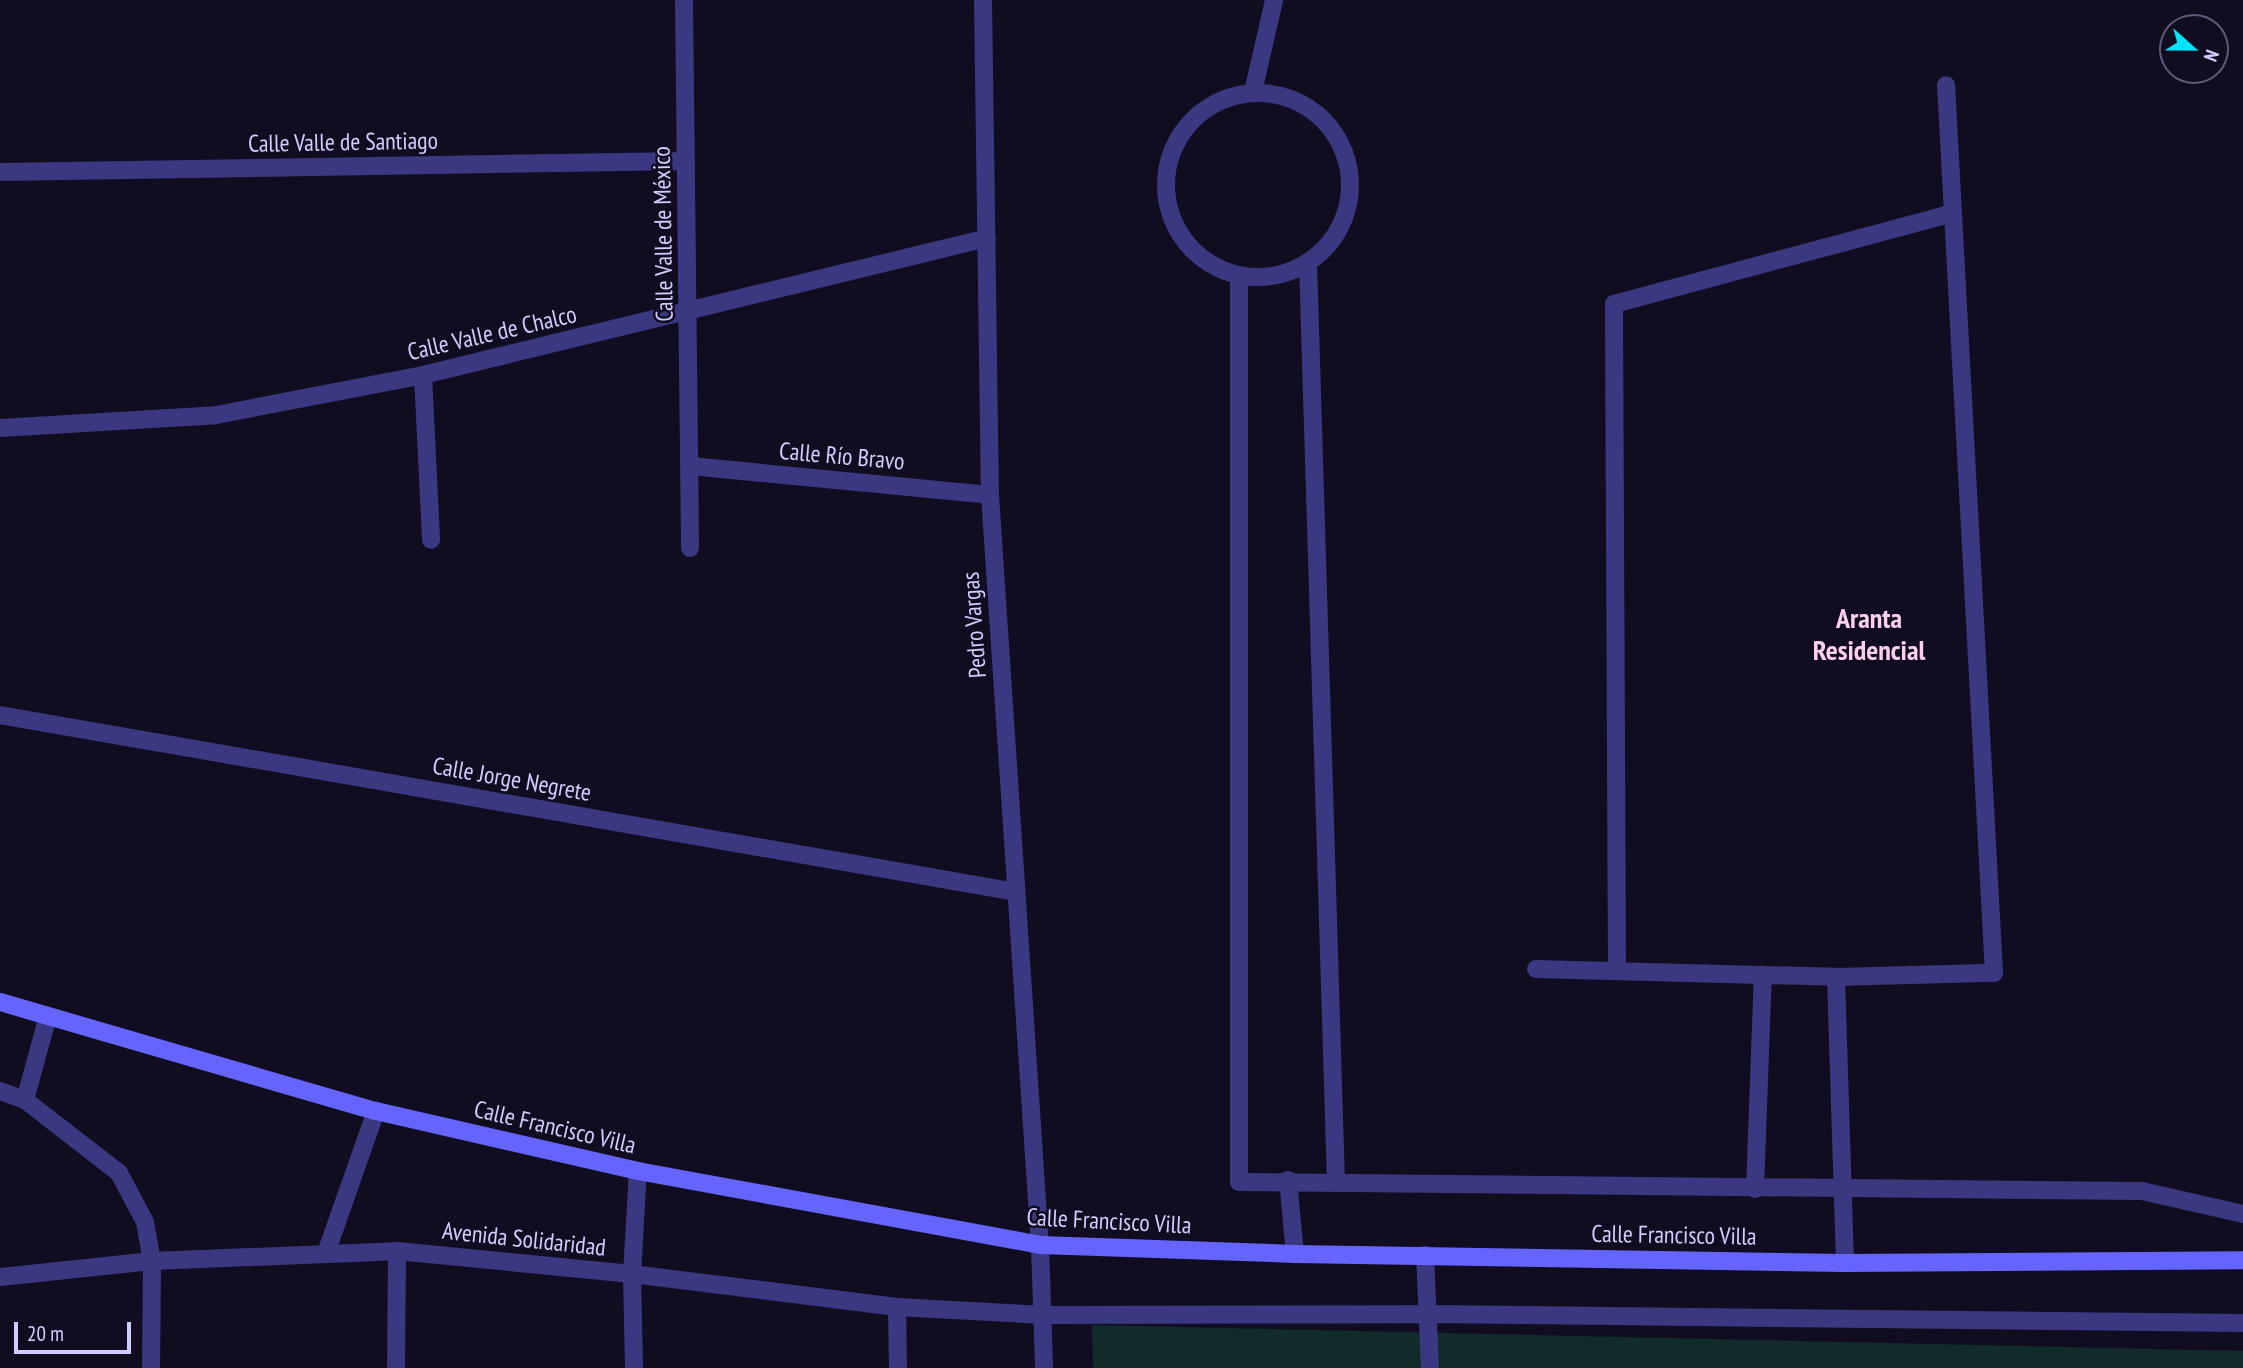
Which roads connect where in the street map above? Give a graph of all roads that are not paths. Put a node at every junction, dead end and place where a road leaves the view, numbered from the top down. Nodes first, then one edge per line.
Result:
1 (684, 0) edge
2 (983, 0) edge
3 (1275, 0) edge
4 (1946, 85) dead end
5 (1253, 92) junction
6 (686, 161) junction
7 (0, 172) edge
8 (1953, 213) junction
9 (988, 238) junction
10 (1308, 262) junction
11 (1239, 275) junction
12 (689, 311) junction
13 (423, 375) junction
14 (0, 428) edge
15 (690, 466) junction
16 (990, 495) junction
17 (431, 540) dead end
18 (690, 548) dead end
19 (0, 715) edge
20 (1016, 892) junction
21 (1536, 969) dead end
22 (1617, 971) junction
23 (1763, 975) junction
24 (1836, 977) junction
25 (0, 1002) edge
26 (48, 1016) junction
27 (0, 1091) edge
28 (25, 1100) junction
29 (376, 1111) junction
30 (638, 1171) junction
31 (1288, 1180) junction
32 (1336, 1183) junction
33 (1841, 1187) junction
34 (1755, 1189) junction
35 (2243, 1214) edge
36 (1040, 1245) junction
37 (397, 1251) junction
38 (326, 1253) junction
39 (1295, 1254) junction
40 (1425, 1255) junction
41 (2243, 1260) edge
42 (152, 1261) junction
43 (1845, 1263) junction
44 (632, 1274) junction
45 (0, 1277) edge
46 (897, 1307) junction
47 (1426, 1314) junction
48 (1042, 1315) junction
49 (2243, 1323) edge
50 (151, 1368) edge
51 (396, 1368) edge
52 (634, 1368) edge
53 (898, 1368) edge
54 (1044, 1368) edge
55 (1430, 1368) edge

1 - 6 street, Calle Valle de México
2 - 9 street, Pedro Vargas
3 - 5 street
4 - 8 street
5 - 10 street
5 - 11 street
6 - 7 street, Calle Valle de Santiago
6 - 12 street, Calle Valle de México
8 - 22 street
8 - 24 street
9 - 12 street, Calle Valle de Chalco
9 - 16 street, Pedro Vargas
10 - 11 street
10 - 32 street
11 - 31 street
12 - 13 street, Calle Valle de Chalco
12 - 15 street, Calle Valle de México
13 - 14 street, Calle Valle de Chalco
13 - 17 street
15 - 16 street, Calle Río Bravo
15 - 18 street, Calle Valle de México
16 - 20 street, Pedro Vargas
19 - 20 street, Calle Jorge Negrete
20 - 36 street, Pedro Vargas
21 - 22 street
22 - 23 street
23 - 24 street
23 - 34 street
24 - 33 street
25 - 26 street, Calle Francisco Villa
26 - 28 street
26 - 29 street, Calle Francisco Villa
27 - 28 street
28 - 42 street
29 - 30 street, Calle Francisco Villa
29 - 38 street
30 - 36 street, Calle Francisco Villa
30 - 44 street
31 - 32 street
31 - 39 street
32 - 34 street
33 - 34 street
33 - 35 street
33 - 43 street
36 - 39 street, Calle Francisco Villa
36 - 48 street, Pedro Vargas
37 - 38 street, Avenida Solidaridad
37 - 44 street, Avenida Solidaridad
37 - 51 street
38 - 42 street, Avenida Solidaridad
39 - 40 street, Calle Francisco Villa
40 - 43 street, Calle Francisco Villa
40 - 47 street
41 - 43 street, Calle Francisco Villa
42 - 45 street, Avenida Solidaridad
42 - 50 street
44 - 46 street, Avenida Solidaridad
44 - 52 street
46 - 48 street, Avenida Solidaridad
46 - 53 street
47 - 48 street, Avenida Solidaridad
47 - 49 street, Avenida Solidaridad
47 - 55 street
48 - 54 street, Pedro Vargas

